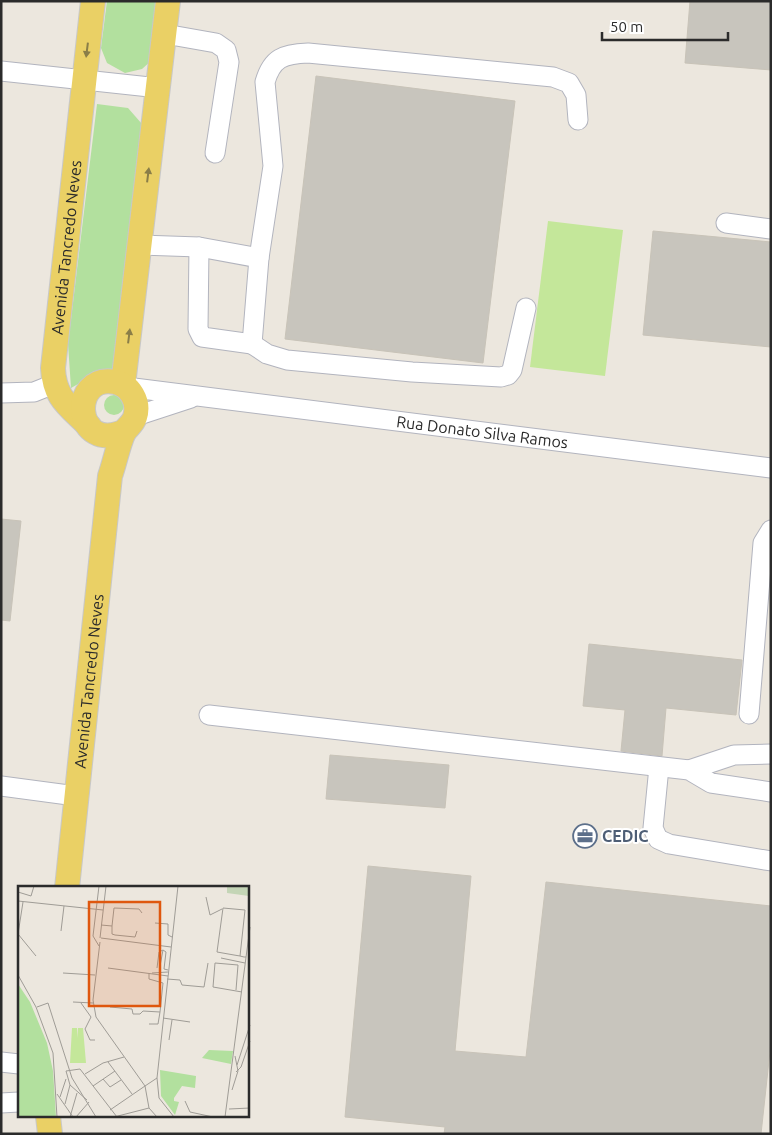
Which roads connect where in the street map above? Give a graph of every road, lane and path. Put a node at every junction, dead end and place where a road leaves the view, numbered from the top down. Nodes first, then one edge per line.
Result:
1 (93, 1) edge
2 (168, 1) edge
3 (165, 34) junction
4 (1, 72) edge
5 (83, 80) junction
6 (158, 88) junction
7 (578, 120) dead end
8 (215, 153) dead end
9 (726, 222) dead end
10 (771, 229) edge
11 (140, 245) junction
12 (199, 247) junction
13 (259, 258) junction
14 (526, 308) dead end
15 (252, 344) junction
16 (54, 384) junction
17 (124, 386) junction
18 (1, 393) edge
19 (194, 397) junction
20 (130, 424) junction
21 (91, 429) junction
22 (771, 468) edge
23 (110, 476) junction
24 (771, 530) edge
25 (749, 714) dead end
26 (209, 715) dead end
27 (771, 754) edge
28 (659, 766) junction
29 (689, 770) junction
30 (1, 786) edge
31 (771, 792) edge
32 (76, 796) junction
33 (771, 861) edge
34 (67, 886) edge
35 (1, 1062) edge
36 (18, 1064) edge
37 (18, 1102) edge
38 (1, 1103) edge
39 (48, 1118) edge
40 (50, 1134) edge

1 -> 5 main road, Avenida Tancredo Neves
2 - 3 main road
3 - 6 main road
3 - 8 street
4 - 5 street
5 - 6 street
5 - 16 main road, Avenida Tancredo Neves
11 -> 6 main road
7 - 13 street
9 - 10 street
11 - 12 street
17 -> 11 main road
12 - 13 street
12 - 15 street
13 - 15 street
14 - 15 street
16 - 18 street
16 - 21 main road, Avenida Tancredo Neves
17 - 19 street, Rua Donato Silva Ramos
17 - 20 main road
17 - 21 main road
19 - 20 street, Rua Donato Silva Ramos
19 - 22 street, Rua Donato Silva Ramos
20 - 21 main road
20 - 23 main road, Avenida Tancredo Neves
21 - 23 main road, Avenida Tancredo Neves
23 - 32 main road, Avenida Tancredo Neves
24 - 25 street
26 - 28 street
27 - 29 street
28 - 29 street
28 - 33 street
29 - 31 street
30 - 32 street
32 - 34 main road, Avenida Tancredo Neves
35 - 36 street
37 - 38 street
39 - 40 main road

